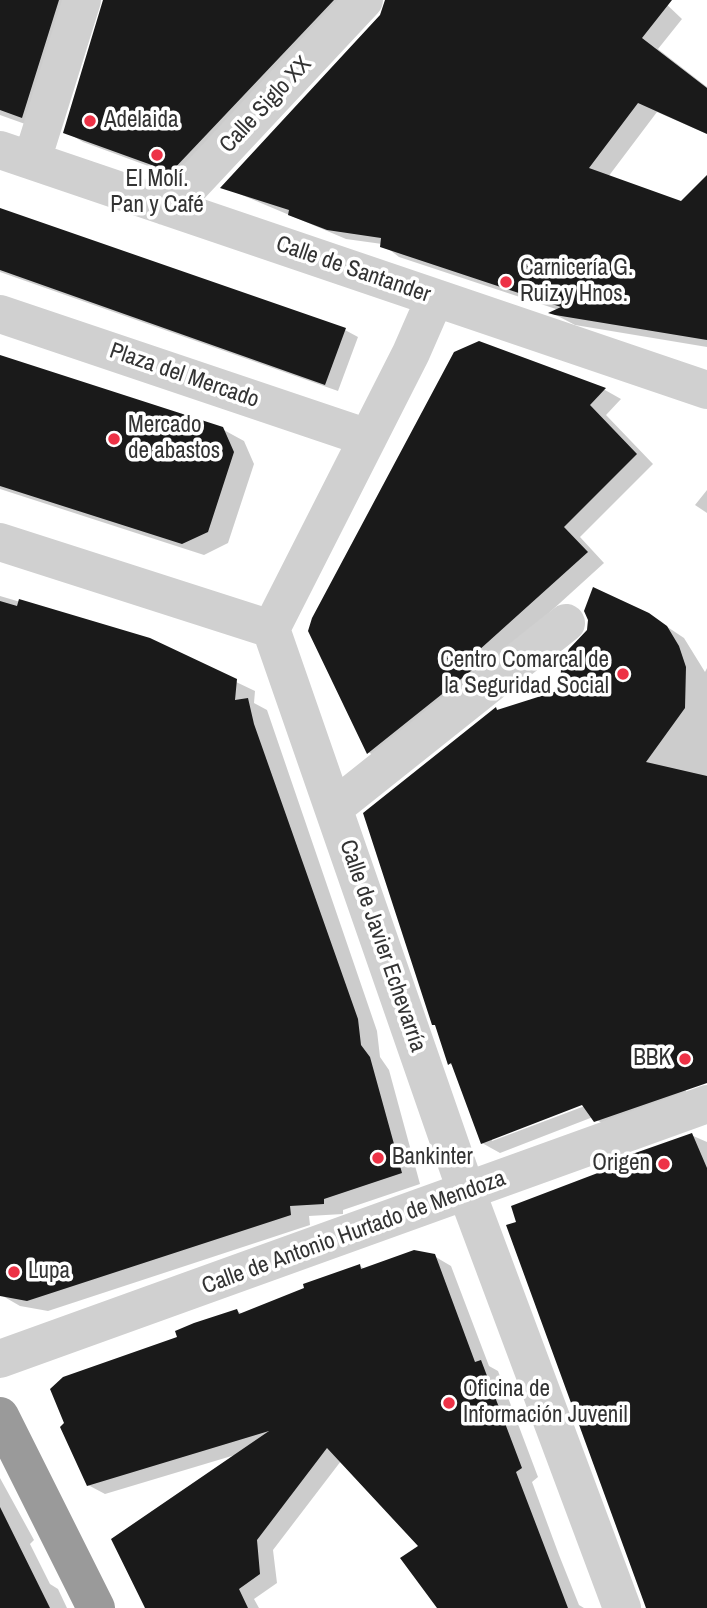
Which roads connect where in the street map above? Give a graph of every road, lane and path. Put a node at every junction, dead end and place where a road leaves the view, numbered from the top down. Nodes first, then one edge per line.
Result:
1 (82, 0) edge
2 (364, 0) edge
3 (16, 155) edge
4 (164, 206) junction
5 (435, 298) junction
6 (0, 314) edge
7 (707, 390) edge
8 (368, 438) junction
9 (0, 542) edge
10 (566, 623) dead end
11 (271, 629) junction
12 (335, 807) junction
13 (707, 1104) edge
14 (467, 1193) junction
15 (0, 1359) edge
16 (0, 1416) edge
17 (96, 1608) edge
18 (622, 1608) edge

1 - 3 street
2 - 4 street, Calle Siglo XX
3 - 4 street, Calle de Santander
4 - 5 street, Calle de Santander
5 - 7 street, Calle de Santander
5 - 8 street
6 - 8 street, Plaza del Mercado
8 - 11 street
9 - 11 street
10 - 12 street
11 - 12 street, Calle de Javier Echevarría
12 - 14 street, Calle de Javier Echevarría
13 - 14 street, Calle de Antonio Hurtado de Mendoza
14 - 15 street, Calle de Antonio Hurtado de Mendoza
14 - 18 street, Calle de Javier Echevarría
16 - 17 highway

